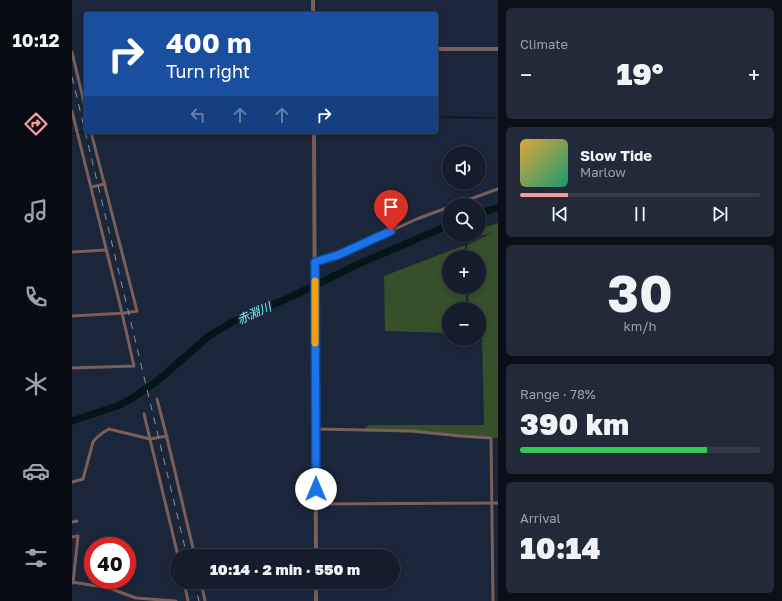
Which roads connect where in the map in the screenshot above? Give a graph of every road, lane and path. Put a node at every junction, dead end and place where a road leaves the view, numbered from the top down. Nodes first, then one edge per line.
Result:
1 (313, 0) edge
2 (313, 12) edge
3 (438, 49) edge
4 (498, 49) edge
5 (72, 52) edge
6 (84, 103) edge
7 (72, 111) edge
8 (92, 134) edge
9 (314, 134) edge
10 (105, 184) junction
11 (91, 187) junction
12 (498, 190) edge
13 (473, 198) edge
14 (442, 210) edge
15 (106, 250) junction
16 (72, 252) edge
17 (315, 264) junction
18 (122, 313) junction
19 (72, 316) edge
20 (72, 368) edge
21 (157, 399) dead end
22 (144, 414) dead end
23 (316, 429) junction
24 (167, 436) junction
25 (150, 439) junction
26 (72, 482) edge
27 (492, 503) junction
28 (498, 503) edge
29 (316, 504) junction
30 (77, 521) dead end
31 (72, 522) edge
32 (72, 537) edge
33 (176, 549) edge
34 (193, 549) edge
35 (316, 549) edge
36 (72, 582) edge
37 (185, 589) edge
38 (202, 589) edge
39 (316, 589) edge
40 (176, 601) edge
41 (188, 601) edge
42 (205, 601) edge
43 (316, 601) edge
44 (493, 601) edge

1 - 2 street
3 - 4 street
5 - 6 street
7 - 11 street
8 - 10 street
9 - 17 street
10 - 11 street
10 - 18 street
11 - 15 street
12 - 13 street
14 - 17 street
15 - 16 street
15 - 18 street
17 - 23 street
18 - 19 street
18 - 20 street
21 - 24 street
22 - 25 street
23 - 27 street
23 - 29 street
24 - 25 street
24 - 34 street
25 - 26 street
25 - 33 street
27 - 28 street
27 - 29 street
27 - 44 street
29 - 35 street
30 - 31 street
32 - 36 street
36 - 40 street
37 - 41 street
38 - 42 street
39 - 43 street

